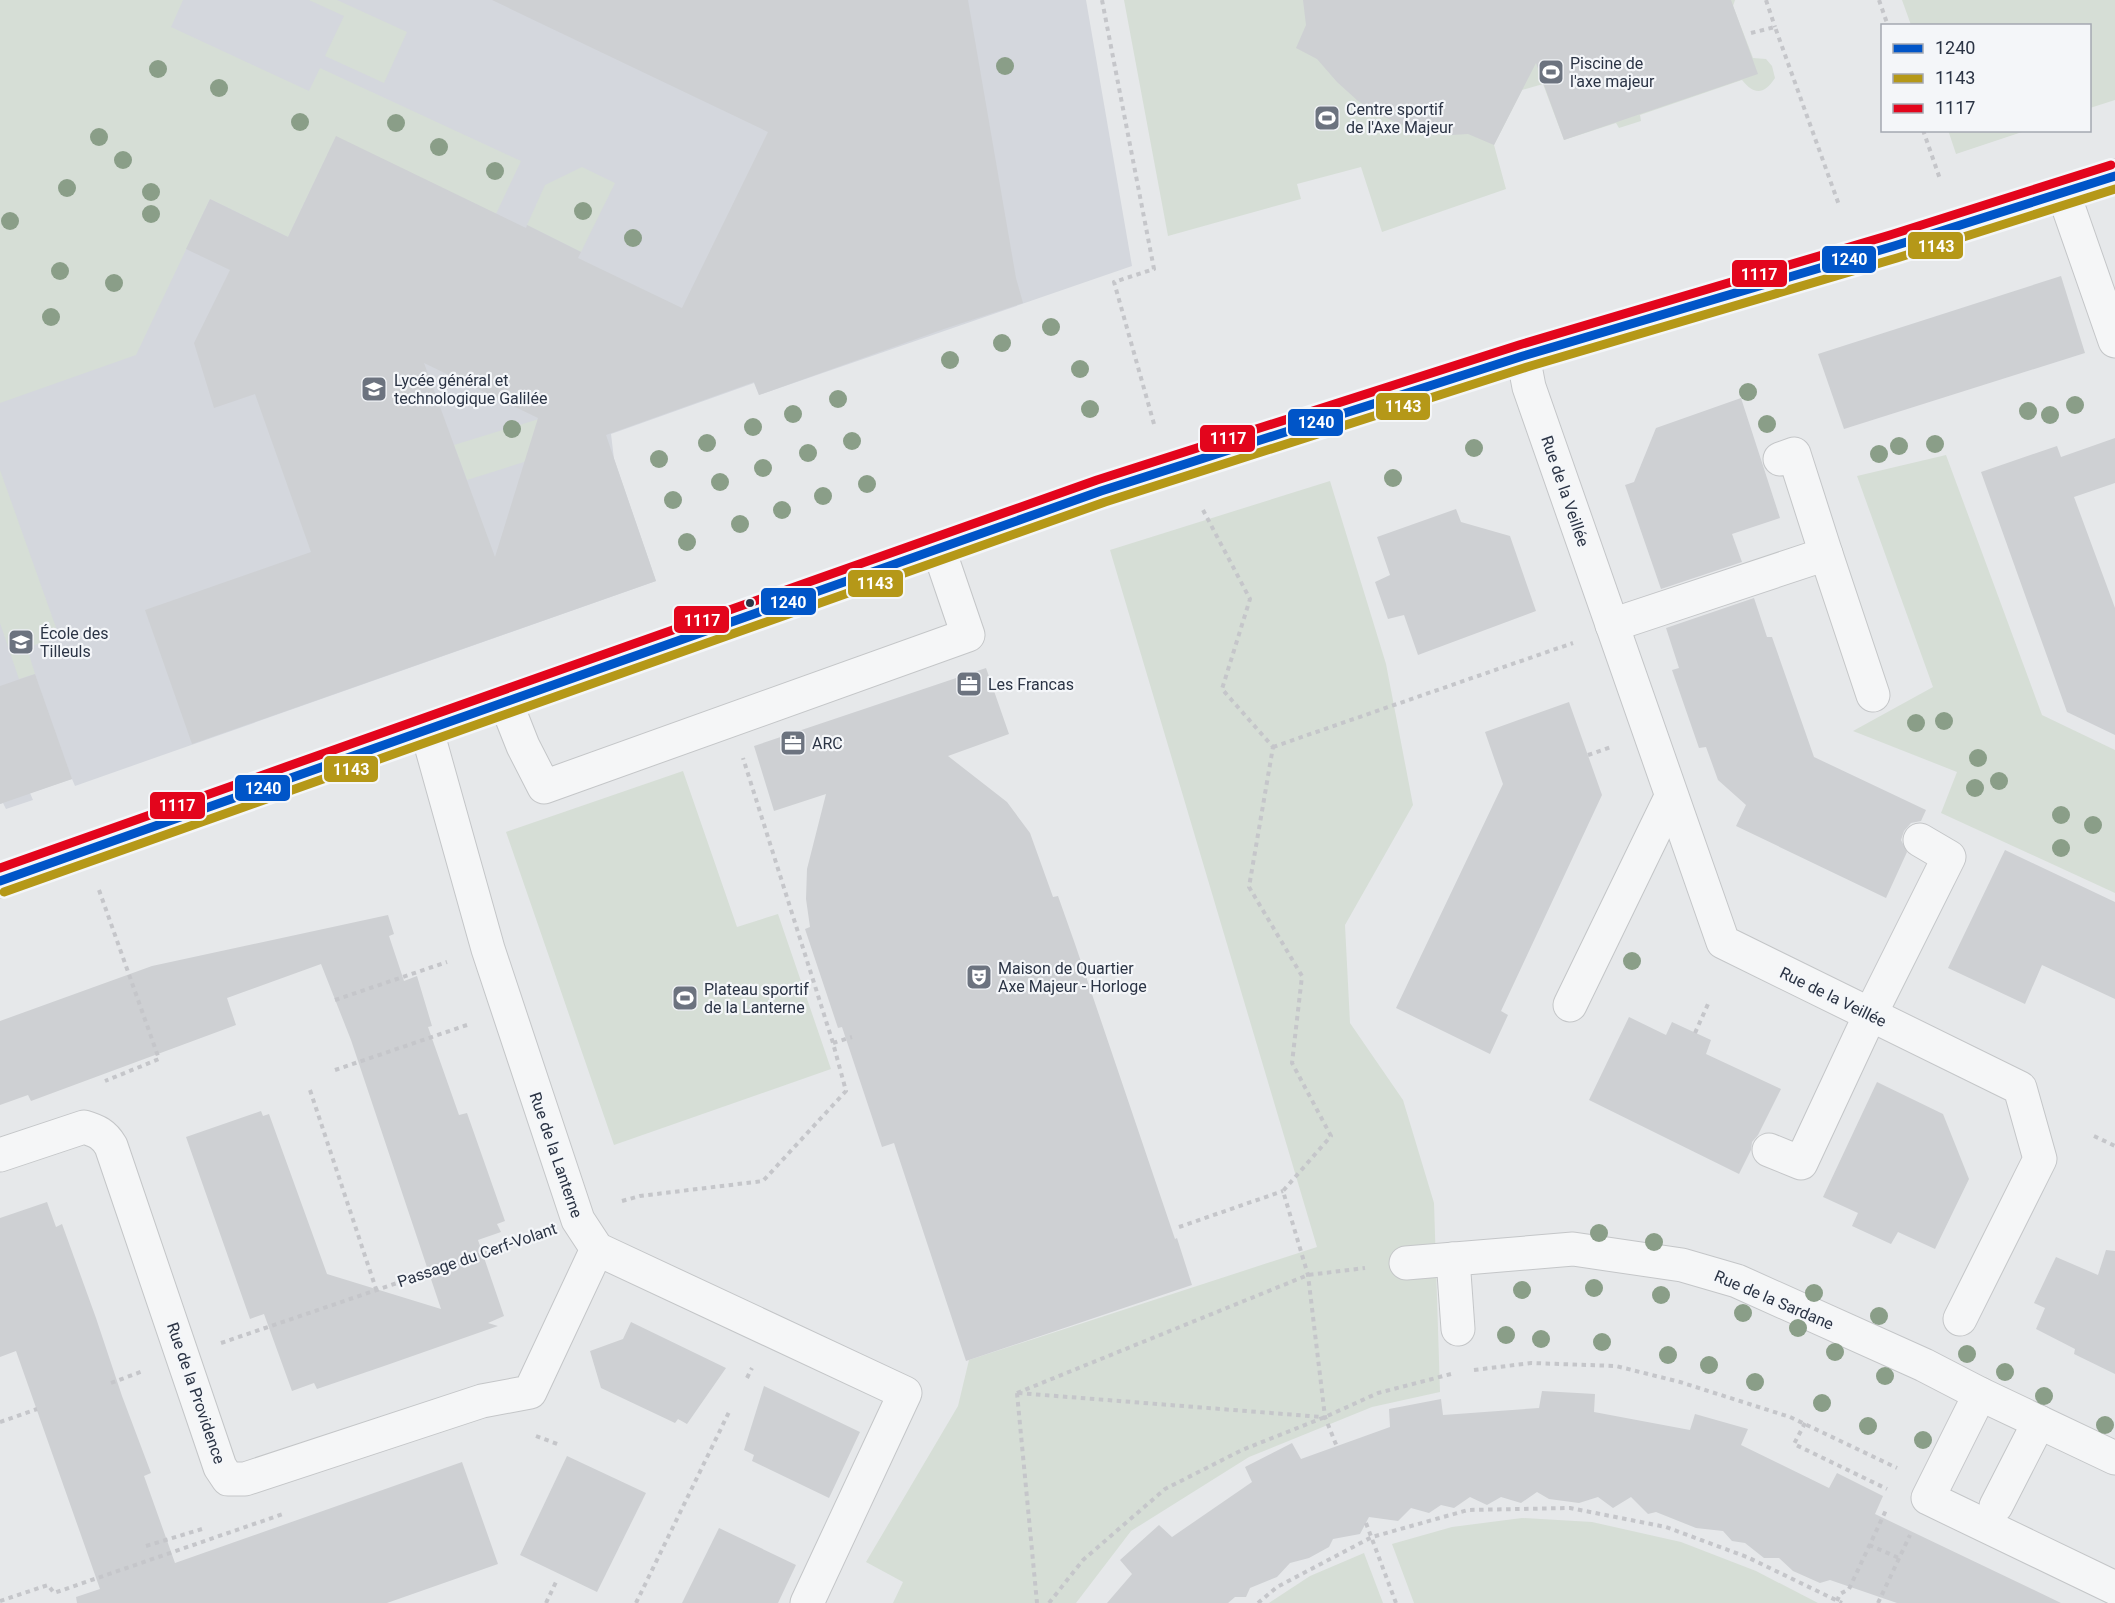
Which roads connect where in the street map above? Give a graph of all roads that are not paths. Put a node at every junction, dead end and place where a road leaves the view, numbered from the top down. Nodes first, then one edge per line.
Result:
1 (2115, 176) edge
2 (2063, 192) junction
3 (2115, 341) edge
4 (1524, 356) junction
5 (1780, 459) dead end
6 (939, 550) junction
7 (1826, 554) junction
8 (1612, 625) junction
9 (1873, 695) dead end
10 (506, 703) junction
11 (427, 731) junction
12 (1671, 797) junction
13 (1920, 840) dead end
14 (0, 881) edge
15 (1570, 1005) dead end
16 (1870, 1015) junction
17 (1769, 1150) dead end
18 (0, 1155) edge
19 (597, 1249) junction
20 (1453, 1259) junction
21 (1407, 1263) road end
22 (1960, 1319) dead end
23 (1458, 1329) dead end
24 (1980, 1394) junction
25 (2039, 1422) junction
26 (2115, 1458) edge
27 (1996, 1506) dead end
28 (2115, 1588) edge
29 (807, 1603) edge

1 - 2 street
2 - 3 street
2 - 4 street
4 - 6 street
4 - 8 street, Rue de la Veillée
5 - 7 street
6 - 10 street
6 - 10 street
7 - 8 street
7 - 9 street
8 - 12 street, Rue de la Veillée
10 - 11 street
11 - 14 street
11 - 19 street, Rue de la Lanterne
12 - 15 street
12 - 16 street, Rue de la Veillée
13 - 16 street
16 - 17 street
16 - 22 street, Rue de la Veillée
18 - 19 street, Rue de la Providence
19 - 29 street
20 - 21 street, Rue de la Sardane
20 - 23 street
20 - 24 street, Rue de la Sardane
24 - 25 street, Rue de la Sardane
24 - 28 street
25 - 26 street, Rue de la Sardane
25 - 27 street

